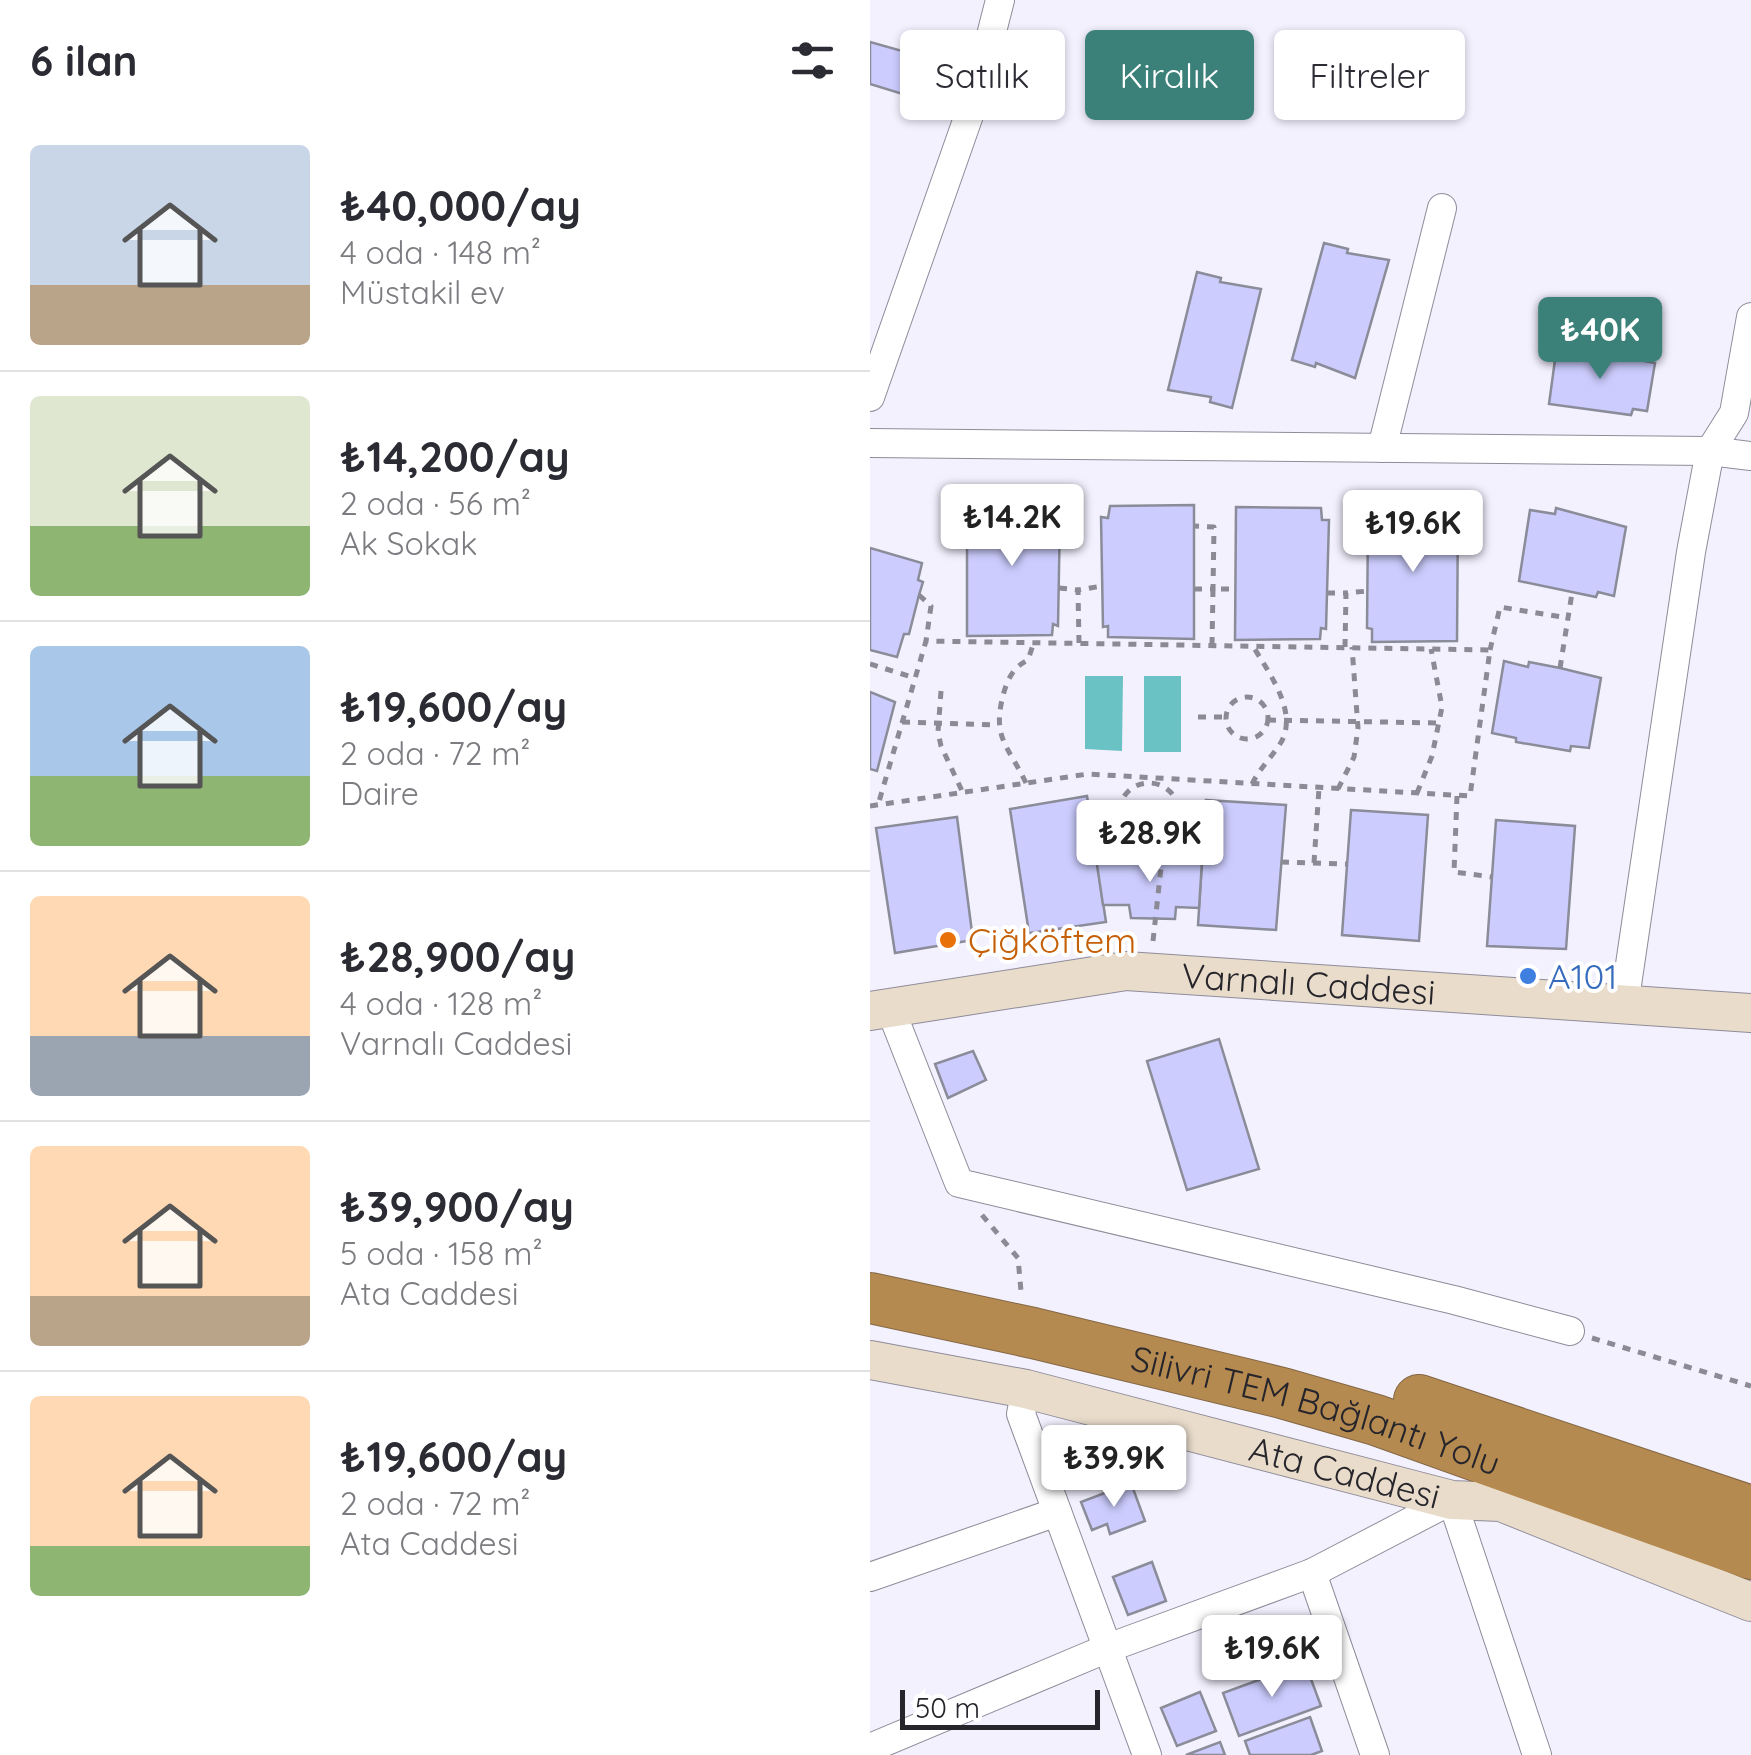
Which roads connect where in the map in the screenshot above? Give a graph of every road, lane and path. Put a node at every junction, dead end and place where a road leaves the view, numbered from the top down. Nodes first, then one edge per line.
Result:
1 (1000, 0) edge
2 (1442, 208) dead end
3 (1751, 318) edge
4 (870, 397) edge
5 (870, 443) edge
6 (1382, 448) junction
7 (1710, 452) junction
8 (1751, 456) edge
9 (1194, 526) dead end
10 (1102, 586) dead end
11 (1058, 588) dead end
12 (1194, 589) dead end
13 (1213, 589) junction
14 (1236, 589) dead end
15 (1078, 590) junction
16 (1368, 591) dead end
17 (1572, 593) dead end
18 (1327, 594) dead end
19 (1346, 594) junction
20 (920, 595) dead end
21 (1568, 618) junction
22 (926, 640) junction
23 (1034, 642) junction
24 (1079, 643) junction
25 (1212, 645) junction
26 (1253, 646) junction
27 (1348, 647) junction
28 (1431, 648) junction
29 (1490, 650) junction
30 (870, 664) edge
31 (1560, 668) dead end
32 (914, 678) junction
33 (941, 690) dead end
34 (1226, 716) junction
35 (1198, 717) dead end
36 (1268, 720) junction
37 (1287, 720) junction
38 (902, 722) junction
39 (1359, 722) junction
40 (940, 723) junction
41 (1439, 723) junction
42 (998, 725) junction
43 (1148, 780) junction
44 (1026, 784) junction
45 (1252, 784) junction
46 (1319, 788) junction
47 (1338, 788) junction
48 (964, 792) junction
49 (1417, 793) junction
50 (1458, 796) junction
51 (874, 805) edge
52 (1164, 840) junction
53 (1281, 862) dead end
54 (1314, 863) junction
55 (1347, 864) dead end
56 (1492, 877) dead end
57 (1150, 972) junction
58 (1624, 1005) junction
59 (880, 1010) edge
60 (1751, 1013) edge
61 (959, 1183) junction
62 (870, 1272) edge
63 (870, 1298) edge
64 (1022, 1304) junction
65 (1570, 1331) joint
66 (870, 1360) edge
67 (1751, 1386) edge
68 (1026, 1389) junction
69 (1452, 1500) junction
70 (1751, 1511) edge
71 (1058, 1512) junction
72 (1751, 1554) edge
73 (1312, 1573) junction
74 (870, 1577) edge
75 (1751, 1602) edge
76 (1108, 1648) junction
77 (870, 1748) edge
78 (1147, 1755) edge
79 (1374, 1755) edge
80 (1537, 1755) edge

1 - 4 street
2 - 6 street
3 - 7 street
5 - 6 street
6 - 7 street
7 - 8 street
7 - 58 street
9 - 13 path
10 - 15 path
11 - 15 path
12 - 13 path
13 - 14 path
13 - 25 path
15 - 24 path
16 - 19 path
17 - 21 path
18 - 19 path
19 - 27 path
20 - 22 path
21 - 29 path
21 - 31 path
22 - 23 path
22 - 32 path
23 - 24 path
23 - 42 path
24 - 25 path
25 - 26 path
26 - 27 path
26 - 37 path
27 - 28 path
27 - 39 path
28 - 29 path
28 - 41 path
29 - 50 path
30 - 32 path
32 - 38 path
33 - 40 path
34 - 35 path
34 - 36 path
34 - 36 path
36 - 37 path
37 - 39 path
37 - 45 path
38 - 40 path
38 - 51 path
39 - 41 path
39 - 47 path
40 - 42 path
40 - 48 path
41 - 49 path
42 - 44 path
43 - 44 path
43 - 45 path
43 - 52 path
43 - 52 path
44 - 48 path
45 - 46 path
46 - 47 path
46 - 54 path
47 - 49 path
48 - 51 path
49 - 50 path
50 - 56 path
52 - 57 path
53 - 54 path
54 - 55 path
57 - 58 street, Varnalı Caddesi
57 - 59 street, Varnalı Caddesi
58 - 60 street, Varnalı Caddesi
59 - 61 street
61 - 64 path
61 - 65 street
62 - 64 highway, Silivri TEM Bağlantı Yolu
63 - 72 highway, Silivri TEM Bağlantı Yolu
64 - 70 highway, Silivri TEM Bağlantı Yolu
65 - 67 path
66 - 68 street, Ata Caddesi
68 - 69 street, Ata Caddesi
68 - 71 street
69 - 73 street
69 - 75 street, Ata Caddesi
69 - 80 street
71 - 74 street
71 - 76 street
73 - 76 street
73 - 79 street
76 - 77 street
76 - 78 street

